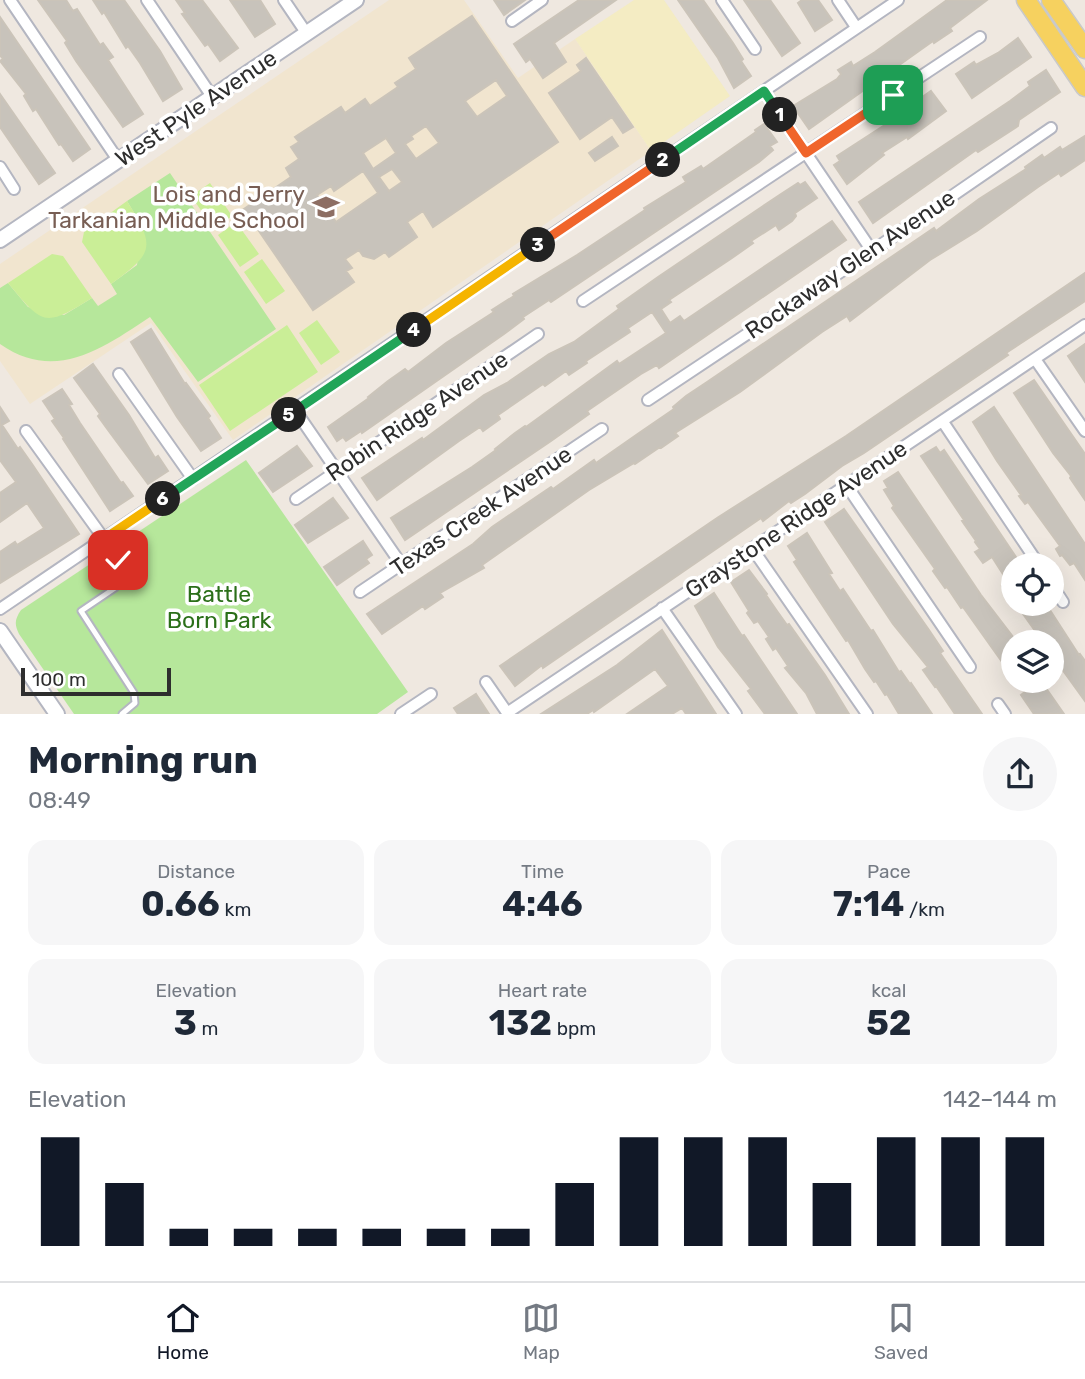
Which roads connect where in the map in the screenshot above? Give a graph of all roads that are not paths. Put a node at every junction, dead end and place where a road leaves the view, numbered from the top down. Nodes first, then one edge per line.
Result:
1 (10, 0) edge
2 (147, 0) edge
3 (284, 0) edge
4 (356, 0) edge
5 (541, 0) edge
6 (722, 0) edge
7 (838, 0) edge
8 (898, 0) edge
9 (1026, 0) edge
10 (1056, 2) edge
11 (512, 20) dead end
12 (856, 27) junction
13 (307, 34) junction
14 (980, 37) dead end
15 (755, 49) dead end
16 (1085, 49) edge
17 (1085, 87) edge
18 (764, 91) junction
19 (213, 98) junction
20 (1051, 128) dead end
21 (806, 153) junction
22 (118, 160) junction
23 (0, 167) edge
24 (14, 189) dead end
25 (0, 240) edge
26 (872, 251) junction
27 (583, 301) dead end
28 (1085, 325) edge
29 (538, 334) dead end
30 (1035, 359) junction
31 (119, 374) dead end
32 (648, 400) dead end
33 (295, 410) junction
34 (943, 422) junction
35 (602, 429) dead end
36 (26, 431) dead end
37 (1085, 432) edge
38 (336, 471) junction
39 (193, 479) junction
40 (847, 486) junction
41 (296, 499) dead end
42 (104, 539) junction
43 (752, 548) junction
44 (1030, 553) edge
45 (401, 564) junction
46 (360, 592) dead end
47 (662, 608) junction
48 (0, 609) edge
49 (0, 631) edge
50 (970, 667) dead end
51 (486, 682) dead end
52 (431, 694) dead end
53 (419, 709) edge
54 (57, 714) edge
55 (122, 714) edge
56 (401, 714) edge
57 (508, 714) edge
58 (736, 714) edge
59 (867, 714) edge

1 - 22 street
2 - 19 street
3 - 13 street
4 - 13 street, West Pyle Avenue
5 - 11 street
6 - 15 street
7 - 12 street
8 - 12 street
9 - 17 main road
10 - 16 main road
12 - 18 street
13 - 19 street, West Pyle Avenue
14 - 21 street
18 - 21 street
18 - 33 street
19 - 22 street, West Pyle Avenue
20 - 26 street, Rockaway Glen Avenue
21 - 26 street
21 - 27 street
22 - 25 street, West Pyle Avenue
23 - 24 street
26 - 32 street, Rockaway Glen Avenue
28 - 30 street, Graystone Ridge Avenue
29 - 38 street, Robin Ridge Avenue
30 - 34 street, Graystone Ridge Avenue
30 - 37 street
31 - 39 street
33 - 38 street
33 - 39 street
34 - 40 street, Graystone Ridge Avenue
34 - 44 street
35 - 45 street, Texas Creek Avenue
36 - 42 street
38 - 41 street, Robin Ridge Avenue
38 - 45 street
39 - 42 street
40 - 43 street, Graystone Ridge Avenue
40 - 50 street
42 - 48 street
42 - 55 lane
43 - 47 street, Graystone Ridge Avenue
43 - 59 street
45 - 46 street, Texas Creek Avenue
47 - 57 street, Graystone Ridge Avenue
47 - 58 street
49 - 54 street
51 - 57 street
52 - 53 street
53 - 56 street

